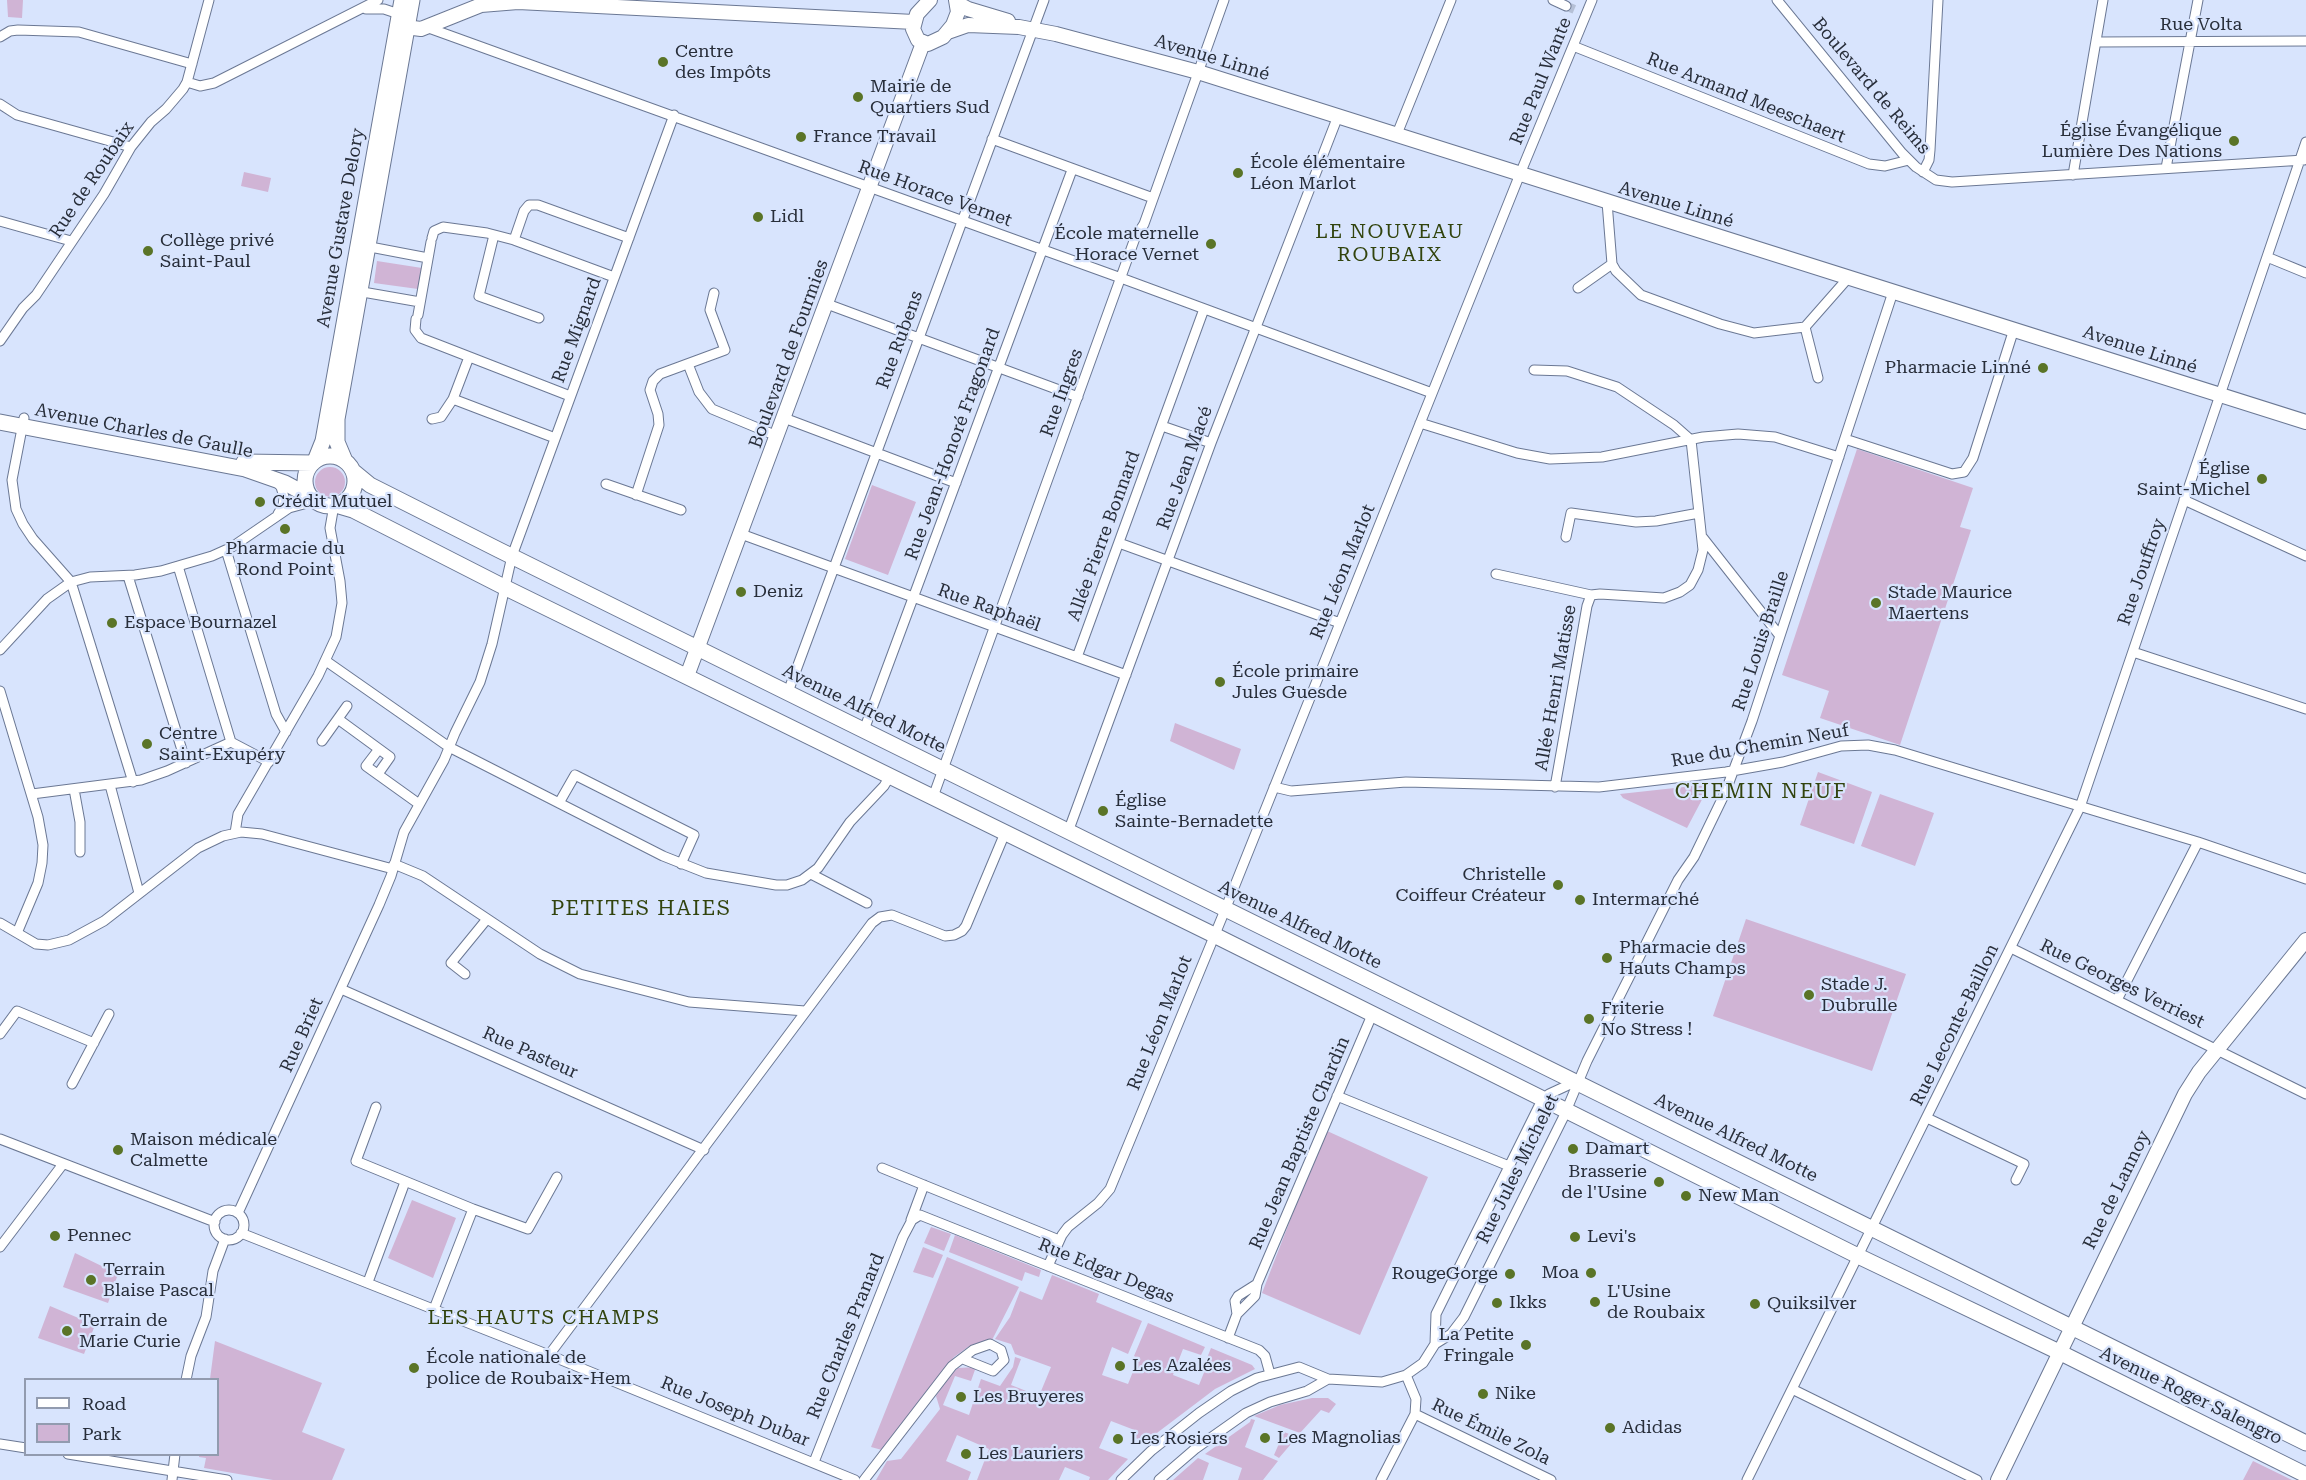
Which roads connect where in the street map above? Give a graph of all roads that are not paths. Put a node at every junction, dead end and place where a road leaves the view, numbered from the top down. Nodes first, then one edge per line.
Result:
1 (209, 0) edge
2 (378, 0) edge
3 (412, 0) edge
4 (930, 0) edge
5 (1044, 0) edge
6 (1224, 0) edge
7 (1451, 0) edge
8 (1553, 0) edge
9 (1592, 0) edge
10 (1778, 0) edge
11 (1938, 0) edge
12 (2103, 0) edge
13 (2198, 0) edge
14 (511, 1) edge
15 (957, 1) edge
16 (1566, 6) dead end
17 (358, 11) junction
18 (403, 15) edge
19 (914, 22) junction
20 (426, 27) junction
21 (1033, 30) junction
22 (948, 32) junction
23 (1, 34) edge
24 (2306, 41) edge
25 (2096, 42) junction
26 (2190, 42) junction
27 (923, 43) junction
28 (1573, 46) junction
29 (192, 64) junction
30 (1198, 72) junction
31 (187, 82) junction
32 (0, 104) edge
33 (674, 115) junction
34 (1338, 116) junction
35 (1397, 134) junction
36 (992, 139) junction
37 (2306, 142) edge
38 (131, 147) junction
39 (1909, 160) junction
40 (2303, 160) edge
41 (2166, 168) junction
42 (1072, 170) junction
43 (1923, 172) junction
44 (1520, 174) junction
45 (2073, 175) junction
46 (870, 188) junction
47 (1153, 198) junction
48 (1608, 202) junction
49 (962, 220) junction
50 (0, 221) edge
51 (494, 235) junction
52 (629, 238) junction
53 (514, 240) junction
54 (71, 241) junction
55 (362, 246) junction
56 (1043, 250) junction
57 (2267, 257) junction
58 (428, 258) junction
59 (1612, 264) junction
60 (2306, 273) edge
61 (614, 277) junction
62 (1849, 277) junction
63 (1121, 278) junction
64 (1578, 288) dead end
65 (354, 290) junction
66 (1893, 292) junction
67 (714, 293) dead end
68 (420, 302) junction
69 (827, 303) junction
70 (1204, 309) junction
71 (539, 318) dead end
72 (1805, 327) junction
73 (1256, 328) junction
74 (2014, 329) junction
75 (919, 338) junction
76 (0, 341) edge
77 (469, 357) junction
78 (688, 364) junction
79 (999, 367) junction
80 (1534, 370) dead end
81 (1818, 378) dead end
82 (1432, 393) junction
83 (2220, 395) junction
84 (570, 396) junction
85 (1078, 397) junction
86 (453, 399) junction
87 (0, 414) edge
88 (784, 418) junction
89 (432, 419) dead end
90 (0, 422) edge
91 (2306, 422) edge
92 (23, 423) junction
93 (1420, 423) junction
94 (1162, 426) junction
95 (777, 436) junction
96 (555, 438) junction
97 (1845, 439) junction
98 (1690, 440) junction
99 (1211, 443) junction
100 (876, 453) junction
101 (1839, 457) junction
102 (314, 462) junction
103 (349, 466) junction
104 (274, 479) junction
105 (956, 483) junction
106 (606, 484) dead end
107 (309, 492) junction
108 (636, 495) junction
109 (2184, 500) junction
110 (335, 505) junction
111 (289, 508) junction
112 (681, 510) dead end
113 (1700, 513) junction
114 (276, 517) junction
115 (741, 534) junction
116 (1566, 537) dead end
117 (1703, 538) junction
118 (1119, 543) junction
119 (226, 550) junction
120 (512, 556) junction
121 (2306, 556) edge
122 (1169, 560) junction
123 (178, 566) junction
124 (834, 569) junction
125 (1496, 574) dead end
126 (128, 576) junction
127 (71, 582) junction
128 (504, 587) junction
129 (1592, 595) junction
130 (913, 598) junction
131 (1340, 622) junction
132 (996, 628) junction
133 (1780, 636) junction
134 (699, 648) junction
135 (0, 650) edge
136 (2133, 652) junction
137 (1077, 657) junction
138 (326, 661) junction
139 (1125, 675) junction
140 (687, 676) junction
141 (0, 691) edge
142 (788, 692) junction
143 (347, 706) dead end
144 (2306, 709) edge
145 (338, 719) junction
146 (864, 730) junction
147 (286, 732) junction
148 (322, 741) dead end
149 (231, 742) junction
150 (449, 747) junction
151 (379, 749) junction
152 (269, 762) junction
153 (186, 763) junction
154 (945, 770) junction
155 (1734, 771) junction
156 (378, 774) junction
157 (890, 776) junction
158 (133, 782) junction
159 (110, 785) junction
160 (1274, 787) junction
161 (1555, 787) junction
162 (74, 789) junction
163 (32, 794) junction
164 (933, 797) junction
165 (559, 803) junction
166 (419, 804) junction
167 (2080, 807) junction
168 (1068, 832) junction
169 (235, 833) junction
170 (1005, 833) junction
171 (2198, 842) junction
172 (81, 852) dead end
173 (681, 864) junction
174 (393, 866) junction
175 (811, 874) junction
176 (2306, 879) edge
177 (139, 893) junction
178 (867, 903) dead end
179 (1225, 910) junction
180 (487, 919) junction
181 (0, 923) edge
182 (17, 933) junction
183 (1214, 935) junction
184 (2306, 940) edge
185 (2011, 948) junction
186 (465, 974) dead end
187 (341, 989) junction
188 (2117, 1000) junction
189 (805, 1011) junction
190 (109, 1014) dead end
191 (1372, 1015) junction
192 (0, 1034) edge
193 (94, 1043) junction
194 (2217, 1050) junction
195 (1577, 1081) junction
196 (72, 1084) dead end
197 (2306, 1094) edge
198 (1337, 1096) junction
199 (1543, 1100) junction
200 (376, 1107) dead end
201 (1566, 1111) junction
202 (1927, 1118) junction
203 (0, 1138) edge
204 (704, 1149) junction
205 (63, 1164) junction
206 (1509, 1166) junction
207 (882, 1168) dead end
208 (557, 1177) dead end
209 (2016, 1180) dead end
210 (405, 1182) junction
211 (924, 1185) junction
212 (473, 1209) junction
213 (238, 1213) junction
214 (913, 1219) junction
215 (215, 1222) junction
216 (1872, 1227) junction
217 (242, 1233) junction
218 (225, 1239) junction
219 (1059, 1240) junction
220 (0, 1247) edge
221 (1858, 1256) junction
222 (1048, 1266) junction
223 (368, 1282) junction
224 (434, 1309) junction
225 (2072, 1326) junction
226 (1228, 1338) junction
227 (1435, 1344) junction
228 (2059, 1352) junction
229 (549, 1354) junction
230 (963, 1359) dead end
231 (1270, 1374) junction
232 (1406, 1375) junction
233 (186, 1378) edge
234 (1328, 1379) junction
235 (1792, 1389) junction
236 (1415, 1414) junction
237 (2306, 1443) edge
238 (0, 1444) edge
239 (24, 1448) edge
240 (73, 1456) edge
241 (175, 1456) edge
242 (814, 1462) junction
243 (172, 1475) edge
244 (2306, 1475) edge
245 (226, 1480) edge
246 (855, 1480) edge
247 (864, 1480) edge
248 (1121, 1480) edge
249 (1159, 1480) edge
250 (1381, 1480) edge
251 (1551, 1480) edge
252 (1747, 1480) edge
253 (1977, 1480) edge
254 (1998, 1480) edge

1 - 29 street, Rue de Roubaix
2 - 17 street
3 - 18 main road, Avenue Gustave Delory
4 - 19 street
5 - 21 street, Rue Rubens
6 - 30 street, Rue Ingres
7 - 35 street
8 - 16 street
9 - 28 street, Rue Paul Wante
10 - 39 street, Boulevard de Reims
11 - 43 street
12 - 25 street
13 - 26 street
14 - 19 street
14 - 20 street
15 - 21 street, Avenue Linné
15 - 22 street
17 - 18 street
17 - 31 street
18 - 20 street
18 - 55 main road, Avenue Gustave Delory
19 - 27 street
20 - 33 street, Rue Horace Vernet
21 - 22 street, Avenue Linné
21 - 30 street, Avenue Linné
21 - 36 street, Rue Rubens
22 - 27 street, Avenue Linné
23 - 29 street
24 - 26 street, Rue Volta
25 - 26 street, Rue Volta
25 - 45 street
26 - 41 street
27 - 46 street, Boulevard de Fourmies
28 - 39 street, Rue Armand Meeschaert
28 - 44 street, Rue Paul Wante
29 - 31 street, Rue de Roubaix
30 - 34 street, Avenue Linné
30 - 47 street, Rue Ingres
31 - 38 street, Rue de Roubaix
32 - 38 street
33 - 46 street, Rue Horace Vernet
33 - 52 street, Rue Mignard
34 - 35 street, Avenue Linné
34 - 73 street, Rue Jean Macé
35 - 44 street, Avenue Linné
36 - 42 street
36 - 49 street, Rue Rubens
37 - 40 street, Rue Jouffroy
38 - 54 street, Rue de Roubaix
39 - 43 street, Boulevard de Reims
40 - 41 street, Boulevard de Reims
40 - 57 street, Rue Jouffroy
41 - 45 street, Boulevard de Reims
42 - 47 street
42 - 56 street, Rue Jean-Honoré Fragonard
43 - 45 street, Boulevard de Reims
44 - 48 street, Avenue Linné
44 - 82 street, Rue Léon Marlot
46 - 49 street, Rue Horace Vernet
46 - 69 street, Boulevard de Fourmies
47 - 63 street, Rue Ingres
48 - 59 street
48 - 62 street, Avenue Linné
49 - 56 street, Rue Horace Vernet
49 - 75 street, Rue Rubens
50 - 54 street
51 - 53 street
51 - 58 street
51 - 71 street
52 - 53 street
52 - 61 street, Rue Mignard
53 - 61 street
54 - 76 street, Rue de Roubaix
55 - 58 street
55 - 65 main road, Avenue Gustave Delory
56 - 63 street, Rue Horace Vernet
56 - 79 street, Rue Jean-Honoré Fragonard
57 - 60 street
57 - 83 street, Rue Jouffroy
58 - 68 street
59 - 64 street
59 - 72 street
61 - 84 street, Rue Mignard
62 - 66 street, Avenue Linné
62 - 72 street
63 - 70 street, Rue Horace Vernet
63 - 85 street, Rue Ingres
65 - 68 street
65 - 102 main road, Avenue Gustave Delory
65 - 103 main road, Avenue Gustave Delory
66 - 74 street, Avenue Linné
66 - 97 street, Rue Louis Braille
67 - 78 street
68 - 77 street
69 - 75 street
69 - 88 street, Boulevard de Fourmies
70 - 73 street, Rue Horace Vernet
70 - 94 street, Allée Pierre Bonnard
72 - 81 street
73 - 82 street, Rue Horace Vernet
73 - 99 street, Rue Jean Macé
74 - 83 street, Avenue Linné
74 - 97 street
75 - 79 street
75 - 100 street, Rue Rubens
77 - 84 street
77 - 86 street
78 - 95 street
78 - 108 street
79 - 85 street
79 - 105 street, Rue Jean-Honoré Fragonard
80 - 98 street
82 - 93 street, Rue Léon Marlot
83 - 91 street, Avenue Linné
83 - 109 street, Rue Jouffroy
84 - 96 street, Rue Mignard
85 - 132 street, Rue Ingres
86 - 89 street
86 - 96 street
87 - 92 main road, Avenue Charles de Gaulle
88 - 95 street, Boulevard de Fourmies
88 - 100 street
90 - 92 main road, Avenue Charles de Gaulle
92 - 102 main road, Avenue Charles de Gaulle
92 - 104 main road, Avenue Charles de Gaulle
92 - 127 street
93 - 98 street
93 - 131 street, Rue Léon Marlot
94 - 99 street
94 - 118 street, Allée Pierre Bonnard
95 - 115 street, Boulevard de Fourmies
96 - 120 street, Rue Mignard
97 - 101 street, Rue Louis Braille
98 - 101 street
98 - 113 street, Allée Henri Matisse
99 - 122 street, Rue Jean Macé
100 - 105 street
100 - 124 street, Rue Rubens
101 - 133 street, Rue Louis Braille
102 - 103 main road
102 - 107 main road
103 - 110 main road
103 - 120 main road, Avenue Alfred Motte
104 - 107 main road, Avenue Charles de Gaulle
104 - 114 street
105 - 130 street, Rue Jean-Honoré Fragonard
106 - 108 street
107 - 110 main road
107 - 111 street
107 - 111 street
108 - 112 street
109 - 121 street
109 - 136 street, Rue Jouffroy
110 - 128 main road
110 - 138 street
111 - 114 street
113 - 116 street
113 - 117 street, Allée Henri Matisse
114 - 119 street
115 - 124 street, Rue Raphaël
115 - 134 street, Boulevard de Fourmies
117 - 129 street, Allée Henri Matisse
117 - 133 street
118 - 122 street
118 - 137 street, Allée Pierre Bonnard
119 - 123 street
119 - 147 street
120 - 128 street
120 - 134 main road, Avenue Alfred Motte
122 - 131 street
122 - 139 street, Rue Jean Macé
123 - 126 street
123 - 149 street
124 - 130 street, Rue Raphaël
124 - 142 street, Rue Rubens
125 - 129 street, Allée Henri Matisse
126 - 127 street
126 - 153 street
127 - 135 street
127 - 158 street
128 - 140 main road
128 - 150 street, Rue Briet
129 - 161 street, Allée Henri Matisse
130 - 132 street, Rue Raphaël
130 - 146 street, Rue Jean-Honoré Fragonard
131 - 160 street, Rue Léon Marlot
132 - 137 street, Rue Raphaël
132 - 154 street, Rue Ingres
133 - 155 street, Rue Louis Braille
134 - 140 street, Boulevard de Fourmies
134 - 142 main road, Avenue Alfred Motte
136 - 144 street
136 - 167 street, Rue Jouffroy
137 - 139 street, Rue Raphaël
138 - 147 street
138 - 150 street
139 - 168 street, Rue Jean Macé
140 - 157 main road
141 - 163 street
142 - 146 main road, Avenue Alfred Motte
143 - 145 street
145 - 148 street
145 - 151 street
146 - 154 main road, Avenue Alfred Motte
147 - 152 street
149 - 152 street
149 - 153 street
150 - 165 street
150 - 166 street, Rue Briet
151 - 156 street
151 - 156 street
152 - 169 street
153 - 158 street
154 - 164 street, Rue Ingres
154 - 168 main road, Avenue Alfred Motte
155 - 161 street, Rue du Chemin Neuf
155 - 167 street, Rue du Chemin Neuf
155 - 195 street, Rue Louis Braille
156 - 166 street
157 - 164 main road
157 - 175 street
158 - 159 street
159 - 162 street
159 - 177 street
160 - 161 street, Rue du Chemin Neuf
160 - 179 street, Rue Léon Marlot
162 - 163 street
162 - 172 street
163 - 182 street
164 - 170 main road
165 - 173 street
165 - 173 street
166 - 174 street, Rue Briet
167 - 171 street, Rue du Chemin Neuf
167 - 185 street, Rue Leconte-Baillon
168 - 179 main road, Avenue Alfred Motte
169 - 174 street
169 - 177 street
170 - 183 main road
170 - 189 street
171 - 176 street, Rue du Chemin Neuf
171 - 188 street
173 - 175 street
174 - 180 street
174 - 187 street, Rue Briet
175 - 178 street
177 - 182 street
179 - 183 street, Rue Léon Marlot
179 - 195 main road, Avenue Alfred Motte
180 - 186 street
180 - 189 street
181 - 182 street
183 - 191 main road
183 - 219 street, Rue Léon Marlot
184 - 194 street, Rue de Lannoy
185 - 188 street, Rue Georges Verriest
185 - 202 street, Rue Leconte-Baillon
187 - 204 street, Rue Pasteur
187 - 213 street, Rue Briet
188 - 194 street, Rue Georges Verriest
189 - 204 street
190 - 193 street
191 - 198 street, Rue Jean Baptiste Chardin
191 - 199 main road
192 - 193 street
193 - 196 street
194 - 197 street, Rue Georges Verriest
194 - 225 street, Rue de Lannoy
195 - 199 street, Rue Jules Michelet
195 - 201 street, Rue Jules Michelet
195 - 216 main road, Avenue Alfred Motte
198 - 206 street
198 - 226 street, Rue Jean Baptiste Chardin
199 - 201 main road
199 - 206 street, Rue Jules Michelet
200 - 210 street
201 - 221 main road
201 - 227 street, Rue Jules Michelet
202 - 209 street
202 - 216 street, Rue Leconte-Baillon
203 - 205 street
204 - 229 street
205 - 215 street
205 - 220 street
206 - 227 street, Rue Jules Michelet
207 - 211 street, Rue Edgar Degas
208 - 212 street
210 - 212 street
210 - 223 street
211 - 214 street, Rue Charles Pranard
211 - 219 street, Rue Edgar Degas
212 - 224 street
213 - 215 street
213 - 217 street
214 - 222 street, Rue Edgar Degas
214 - 242 street, Rue Charles Pranard
215 - 218 street
216 - 221 street, Rue Leconte-Baillon
216 - 225 main road, Avenue Alfred Motte
217 - 218 street
217 - 223 street, Rue Joseph Dubar
218 - 233 street
219 - 222 street, Rue Léon Marlot
221 - 228 main road
221 - 235 street, Rue Leconte-Baillon
222 - 226 street, Rue Edgar Degas
223 - 224 street, Rue Joseph Dubar
224 - 229 street, Rue Joseph Dubar
225 - 228 street, Rue de Lannoy
225 - 237 main road, Avenue Roger Salengro
226 - 231 street, Rue Edgar Degas
227 - 232 street, Rue Jules Michelet
228 - 244 main road, Avenue Roger Salengro
228 - 254 street, Rue de Lannoy
229 - 242 street, Rue Joseph Dubar
230 - 247 street
231 - 234 street
231 - 248 street
232 - 234 street
232 - 236 street
234 - 249 street
235 - 252 street, Rue Leconte-Baillon
235 - 253 street
236 - 250 street
236 - 251 street, Rue Émile Zola
238 - 239 street
240 - 243 street
241 - 243 street
242 - 246 street, Rue Joseph Dubar
243 - 245 street

